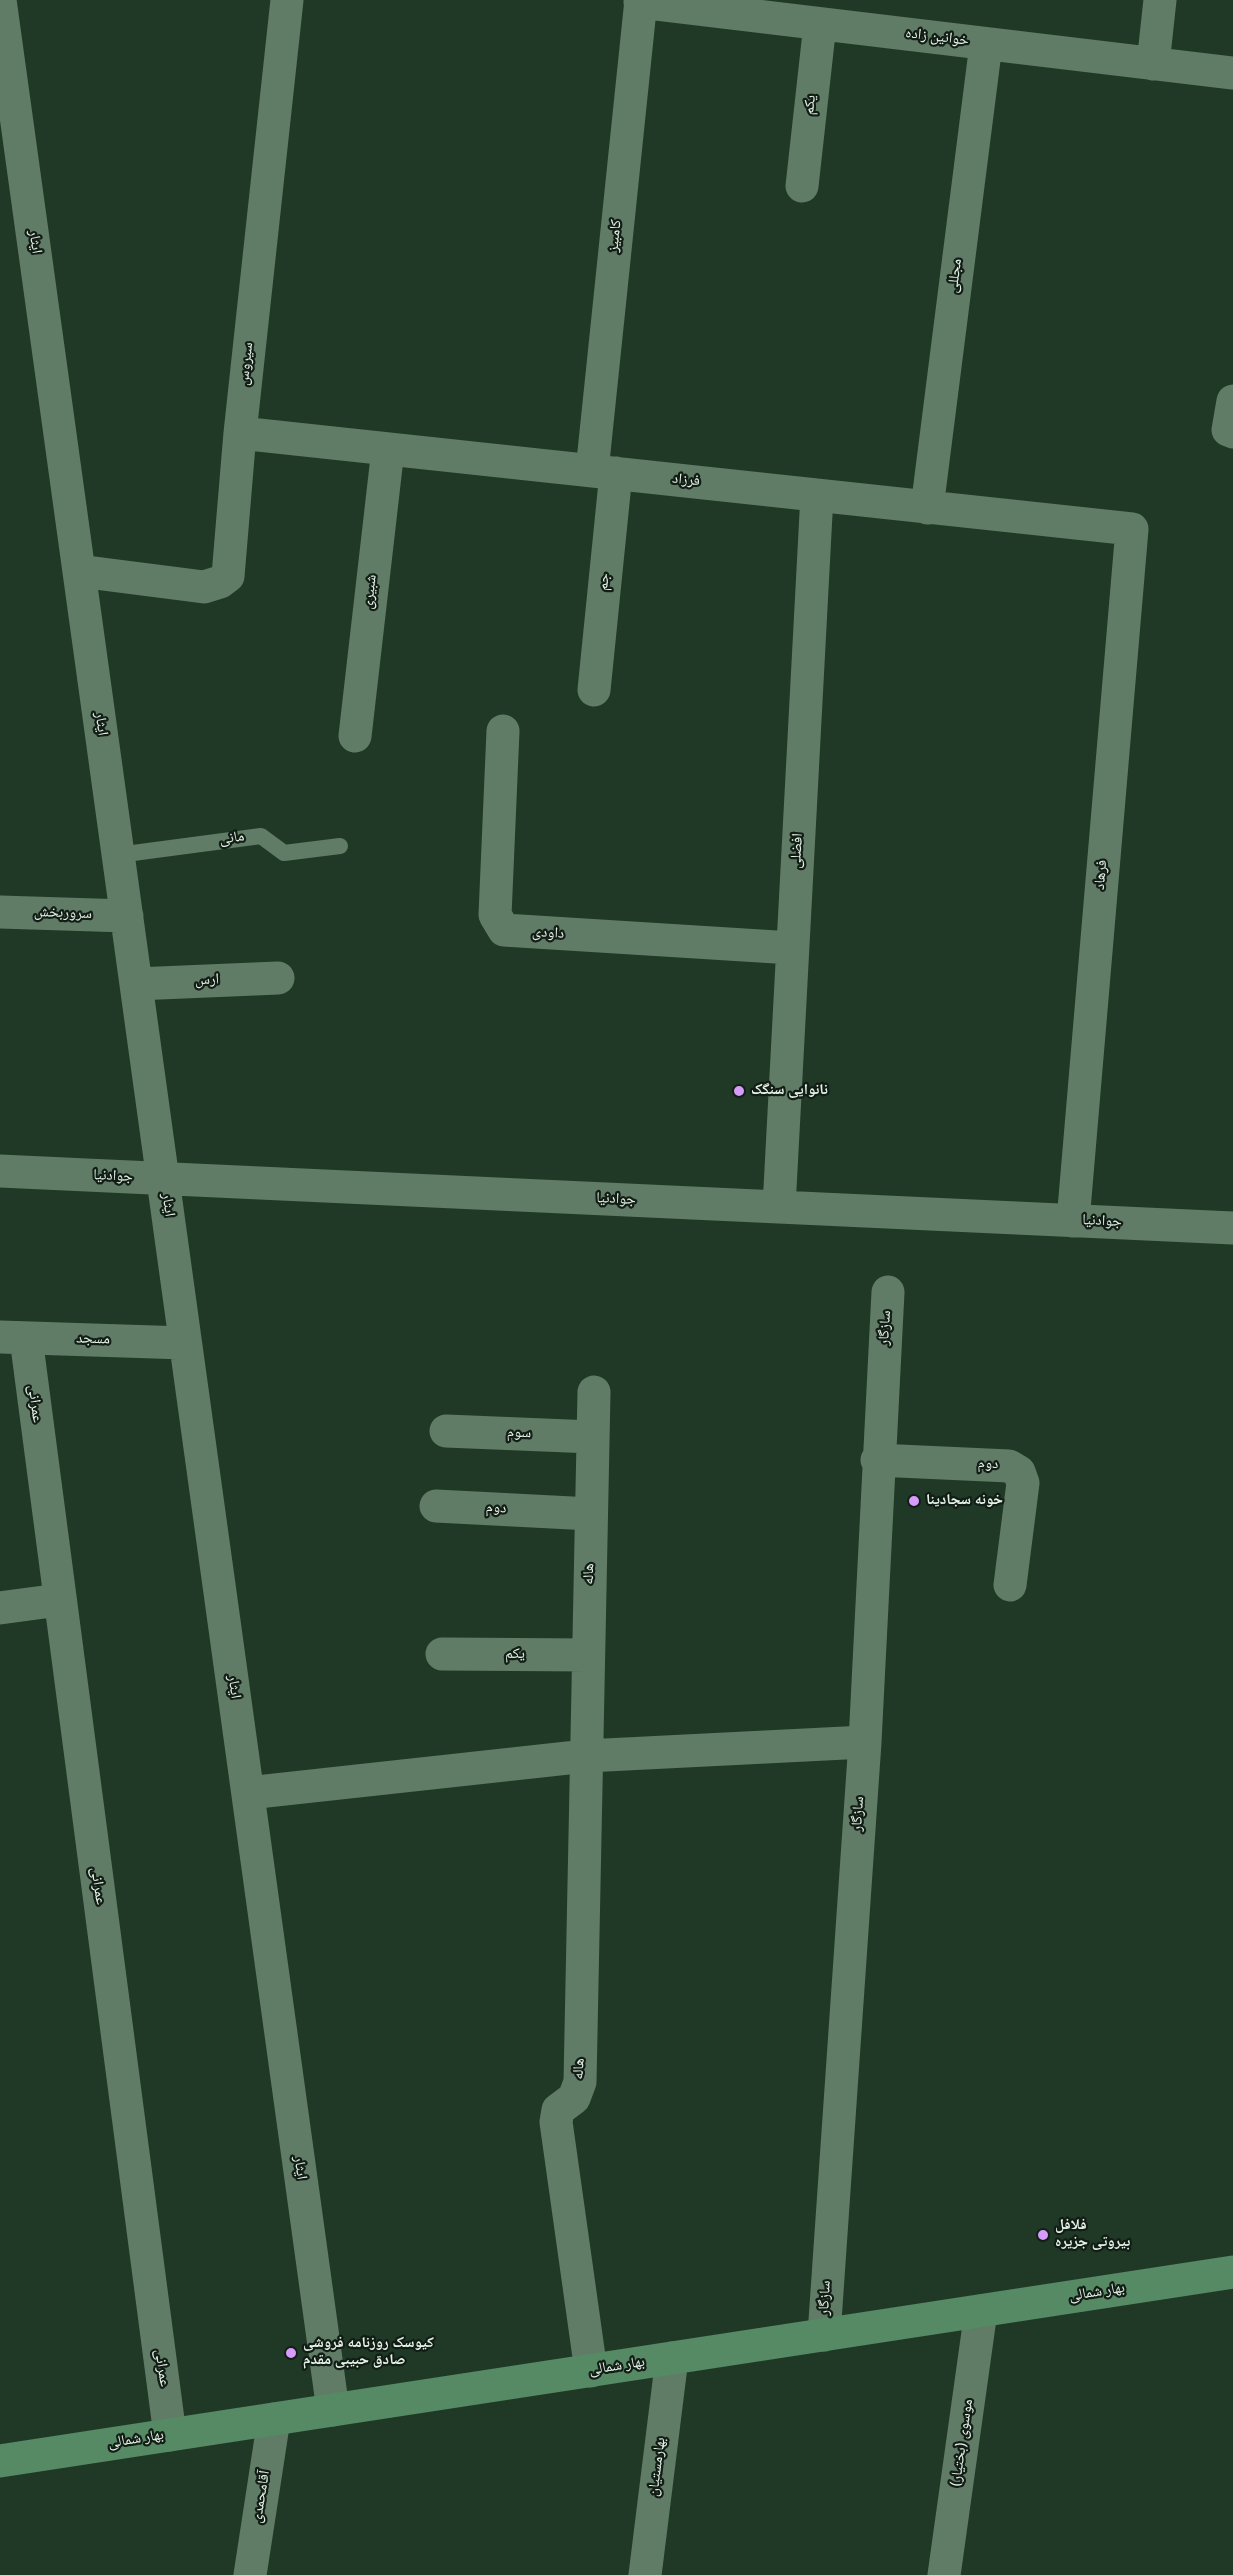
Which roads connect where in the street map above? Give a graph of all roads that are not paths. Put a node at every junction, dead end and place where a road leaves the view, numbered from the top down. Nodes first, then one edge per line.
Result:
1 (0, 0) edge
2 (287, 0) edge
3 (1160, 0) edge
4 (641, 1) edge
5 (820, 24) junction
6 (986, 44) junction
7 (1153, 64) junction
8 (1233, 73) edge
9 (801, 186) dead end
10 (240, 433) junction
11 (388, 449) junction
12 (604, 472) junction
13 (817, 495) junction
14 (927, 508) junction
15 (1132, 530) joint
16 (79, 571) junction
17 (594, 690) dead end
18 (503, 731) dead end
19 (355, 736) dead end
20 (340, 846) dead end
21 (118, 855) junction
22 (0, 912) edge
23 (127, 916) junction
24 (792, 948) junction
25 (278, 978) dead end
26 (136, 984) junction
27 (0, 1172) edge
28 (163, 1179) junction
29 (779, 1207) junction
30 (1073, 1221) junction
31 (1233, 1228) edge
32 (888, 1292) dead end
33 (13, 1337) edge
34 (185, 1343) junction
35 (594, 1392) dead end
36 (446, 1431) dead end
37 (593, 1437) junction
38 (878, 1460) junction
39 (436, 1506) dead end
40 (591, 1514) junction
41 (1010, 1585) dead end
42 (59, 1600) junction
43 (0, 1608) edge
44 (442, 1654) dead end
45 (588, 1655) junction
46 (864, 1742) junction
47 (586, 1756) junction
48 (248, 1793) junction
49 (1233, 2272) edge
50 (981, 2311) junction
51 (824, 2335) junction
52 (672, 2358) junction
53 (591, 2371) junction
54 (333, 2410) junction
55 (274, 2419) junction
56 (170, 2435) junction
57 (0, 2461) edge
58 (250, 2575) edge
59 (645, 2575) edge
60 (944, 2575) edge

1 - 16 street, ایثار
2 - 10 street, سیروس
3 - 7 street
4 - 5 street, خوانین زاده
4 - 12 street, کامبیز
5 - 6 street, خوانین زاده
5 - 9 street, یکم
6 - 7 street, خوانین زاده
6 - 14 street, مجللی
7 - 8 street, خوانین زاده
10 - 11 street, فرزاد
10 - 16 street, سیروس
11 - 12 street, فرزاد
11 - 19 street, شبیری
12 - 13 street, فرزاد
12 - 17 street, جم
13 - 14 street, فرزاد
13 - 24 street, افضلی
14 - 15 street, فرزاد
15 - 30 street, فرهاد
16 - 21 street, ایثار
18 - 24 street, داودی
20 - 21 lane, مانی
21 - 23 street, ایثار
22 - 23 street, سروربخش
23 - 26 street, ایثار
24 - 29 street, افضلی
25 - 26 street, ارس
26 - 28 street, ایثار
27 - 28 street, جوادنیا
28 - 29 street, جوادنیا
28 - 34 street, ایثار
29 - 30 street, جوادنیا
30 - 31 street, جوادنیا
32 - 38 street, سازگار
33 - 34 street, مسجد
33 - 42 street, عمرانی
34 - 48 street, ایثار
35 - 37 street, هاله
36 - 37 street, سوم
37 - 40 street, هاله
38 - 41 street, دوم
38 - 46 street, سازگار
39 - 40 street, دوم
40 - 45 street, هاله
42 - 43 street
42 - 56 street, عمرانی
44 - 45 street, یکم
45 - 47 street, هاله
46 - 47 street
46 - 51 street, سازگار
47 - 48 street
47 - 53 street, هاله
48 - 54 street, ایثار
49 - 50 main road, بهار شمالی
50 - 51 main road, بهار شمالی
50 - 60 street, موسوی (بختیار)
51 - 52 main road, بهار شمالی
52 - 53 main road, بهار شمالی
52 - 59 street, بهارمستیان
53 - 54 main road, بهار شمالی
54 - 55 main road, بهار شمالی
55 - 56 main road, بهار شمالی
55 - 58 street, آقامحمدی
56 - 57 main road, بهار شمالی

